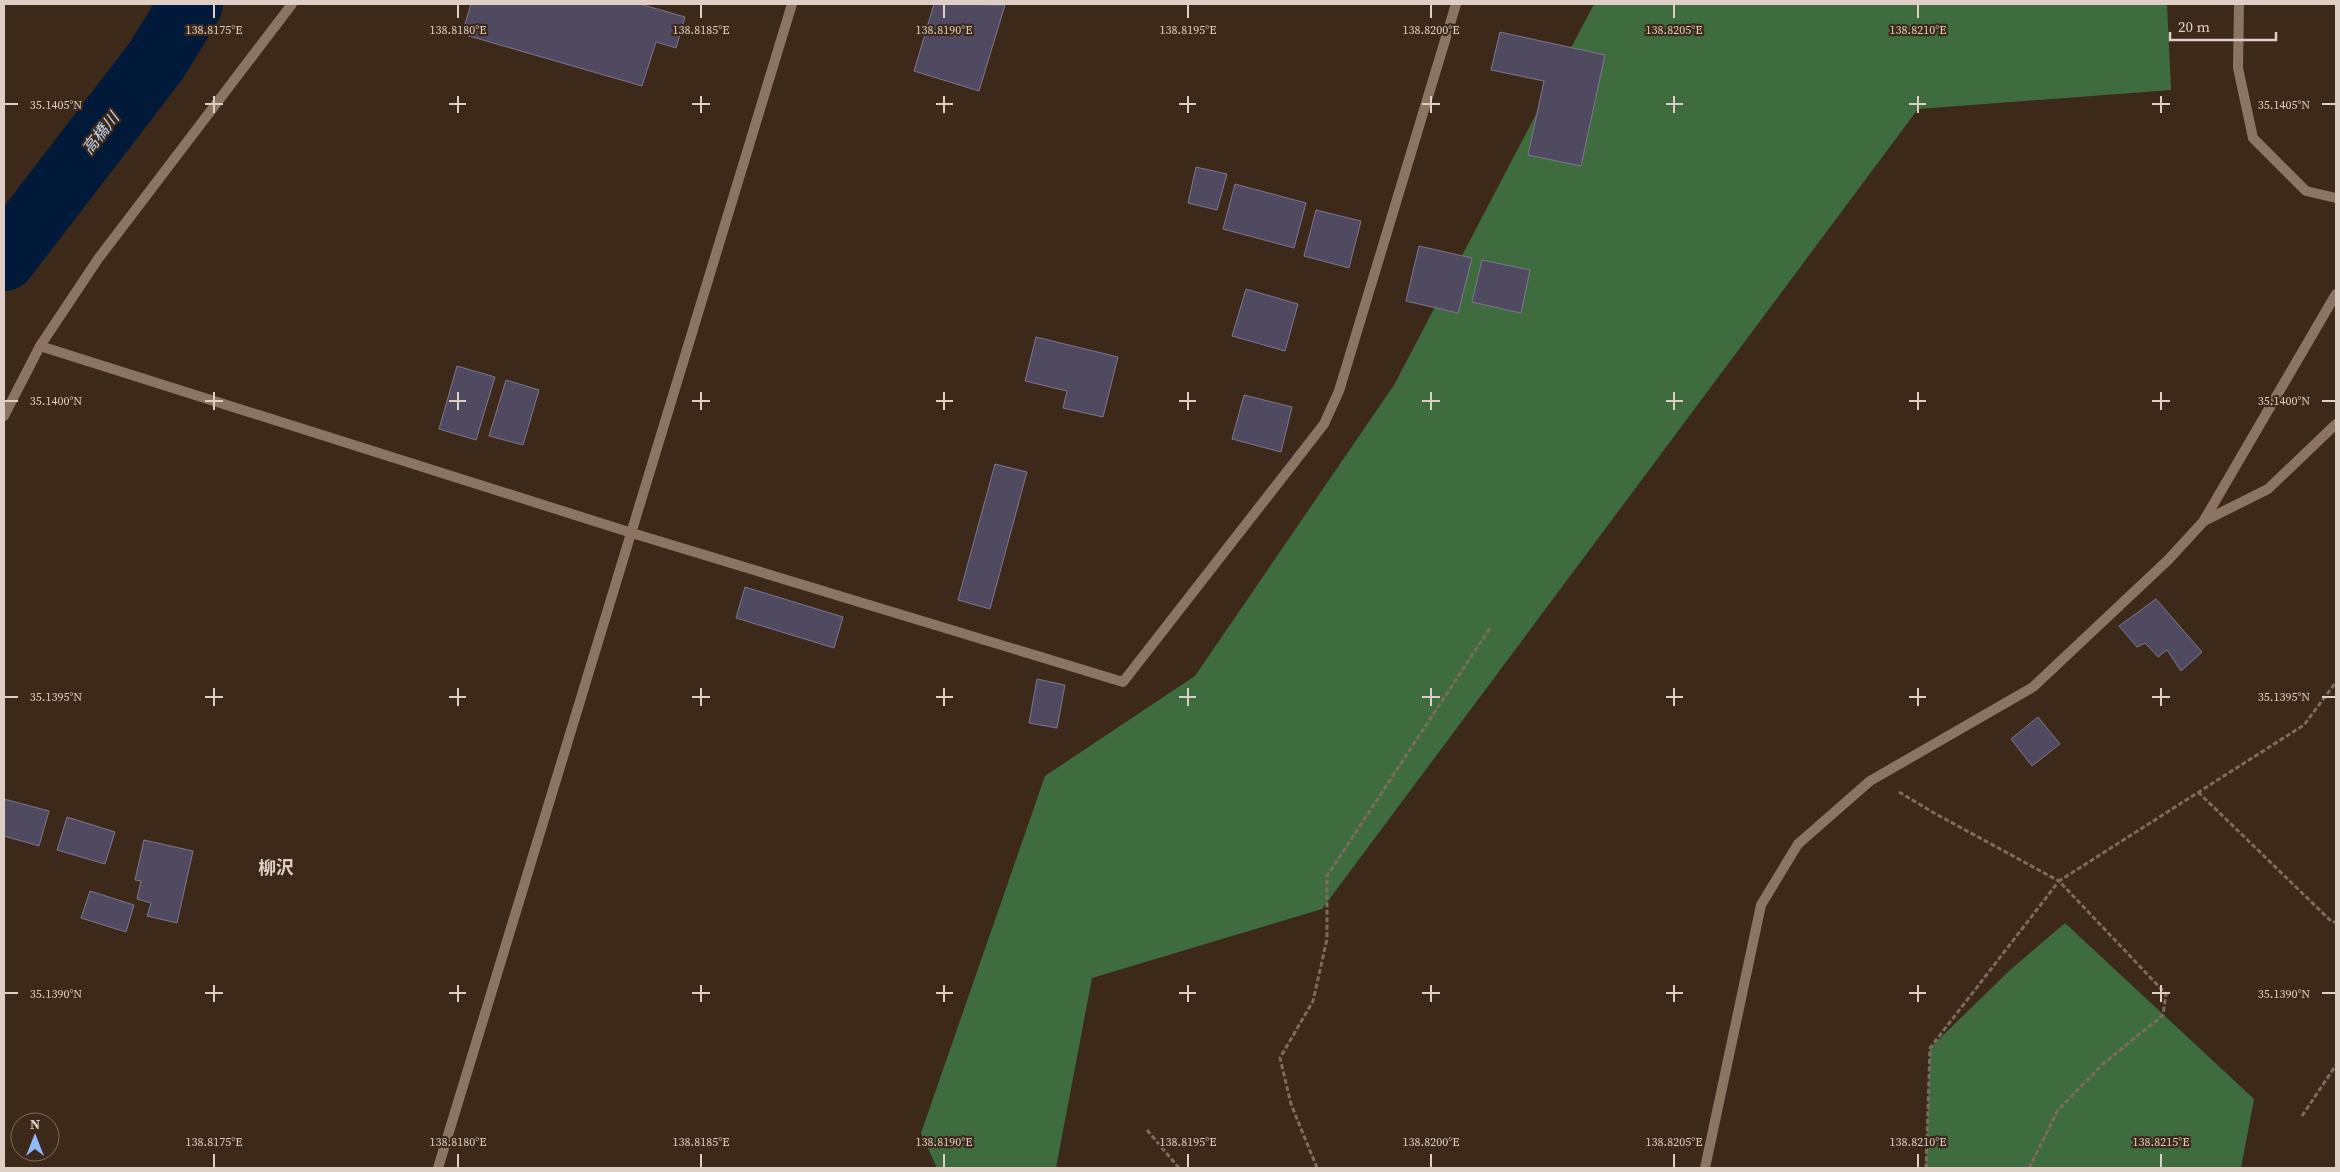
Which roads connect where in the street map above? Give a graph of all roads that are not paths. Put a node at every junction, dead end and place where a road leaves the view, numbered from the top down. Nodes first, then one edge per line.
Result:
1 (292, 4) edge
2 (792, 4) edge
3 (1456, 4) edge
4 (2239, 4) edge
5 (2336, 198) edge
6 (2336, 294) edge
7 (40, 346) junction
8 (4, 416) edge
9 (2336, 424) edge
10 (2204, 522) junction
11 (632, 533) junction
12 (438, 1168) edge
13 (1705, 1168) edge

1 - 7 street
2 - 11 street
3 - 11 street
4 - 5 street
6 - 10 street
7 - 8 street
7 - 11 street
9 - 10 street
10 - 13 street
11 - 12 street

